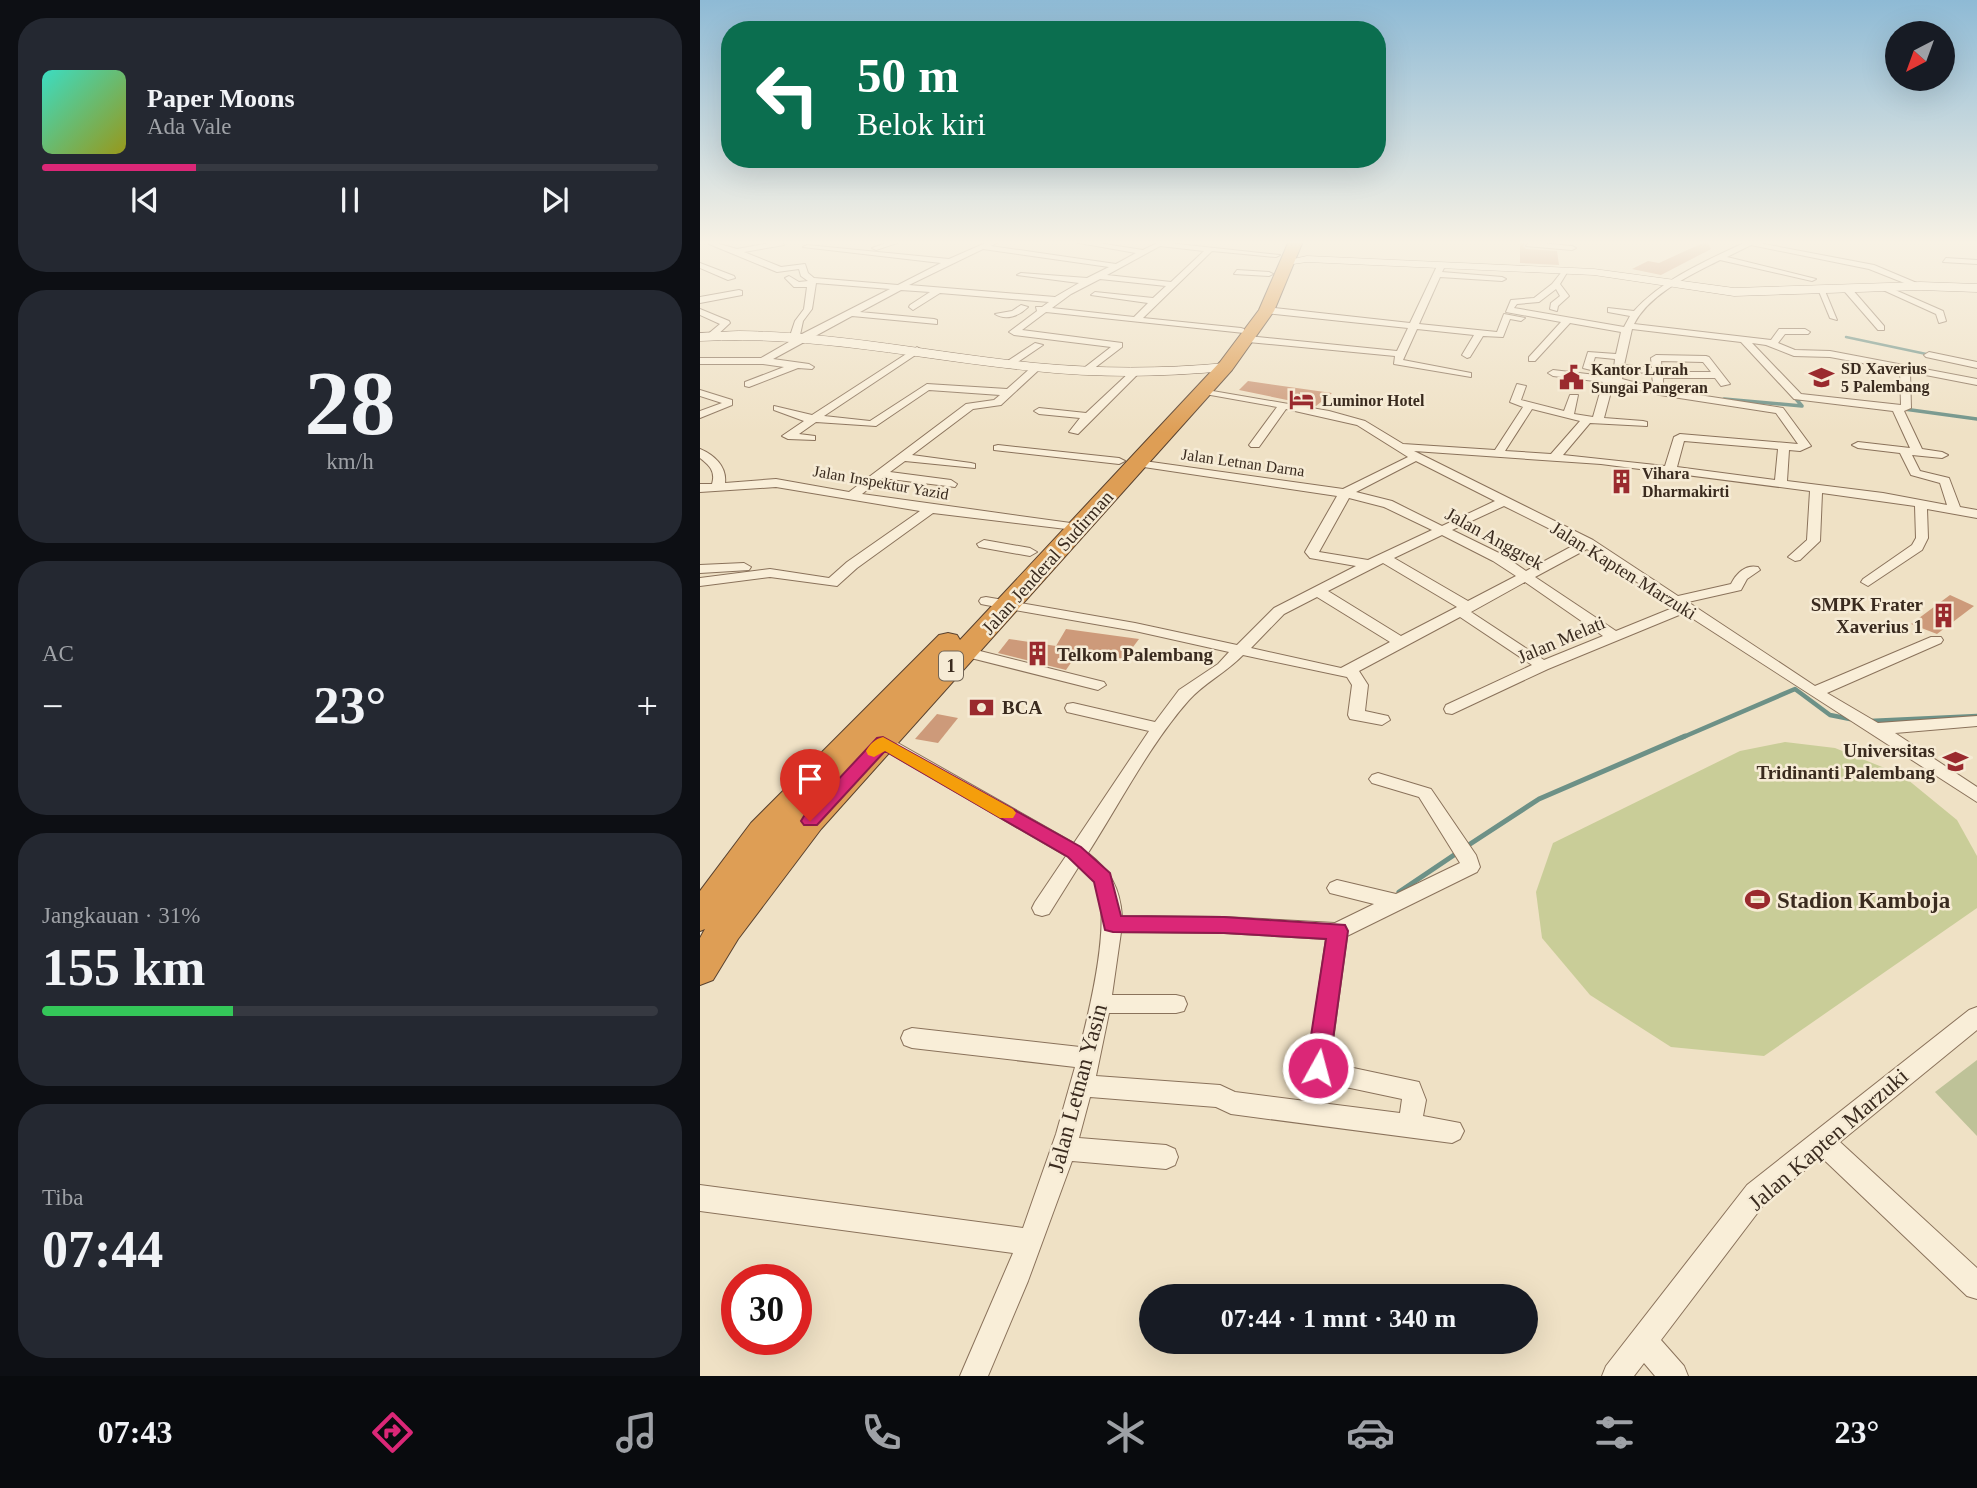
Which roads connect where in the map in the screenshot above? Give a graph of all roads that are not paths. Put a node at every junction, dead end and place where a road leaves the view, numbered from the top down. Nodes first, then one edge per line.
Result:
1 (808, 305) edge
2 (869, 305) edge
3 (916, 305) edge
4 (1049, 305) edge
5 (1149, 305) edge
6 (1259, 305) edge
7 (1267, 305) edge
8 (1422, 305) edge
9 (1512, 305) edge
10 (1553, 305) edge
11 (1646, 305) edge
12 (1828, 305) edge
13 (1861, 305) edge
14 (1923, 305) edge
15 (913, 307) dead end
16 (997, 309) dead end
17 (1044, 309) junction
18 (1554, 309) dead end
19 (1266, 310) junction
20 (1611, 310) dead end
21 (700, 312) edge
22 (853, 314) junction
23 (1634, 314) junction
24 (1536, 316) junction
25 (1137, 318) junction
26 (1834, 318) dead end
27 (895, 319) junction
28 (1567, 321) junction
29 (1942, 321) dead end
30 (934, 323) dead end
31 (1413, 325) junction
32 (1627, 328) junction
33 (1881, 328) dead end
34 (877, 330) dead end
35 (1684, 331) junction
36 (1805, 332) dead end
37 (1480, 333) junction
38 (1245, 335) junction
39 (803, 336) junction
40 (706, 337) edge
41 (1745, 341) junction
42 (1837, 341) dead end
43 (1688, 343) dead end
44 (1773, 343) junction
45 (1038, 345) dead end
46 (917, 350) junction
47 (1794, 353) junction
48 (1399, 354) junction
49 (1830, 354) junction
50 (1467, 355) dead end
51 (1929, 355) dead end
52 (1532, 359) dead end
53 (700, 361) edge
54 (763, 361) junction
55 (1620, 362) junction
56 (1806, 363) dead end
57 (1009, 364) junction
58 (1977, 365) edge
59 (795, 366) junction
60 (1037, 367) junction
61 (1421, 367) junction
62 (809, 368) dead end
63 (1588, 368) dead end
64 (1905, 368) junction
65 (1085, 371) junction
66 (1135, 372) junction
67 (1553, 373) dead end
68 (1468, 375) dead end
69 (1717, 375) junction
70 (1213, 376) junction
71 (1414, 380) dead end
72 (1613, 380) junction
73 (1655, 382) junction
74 (1977, 382) edge
75 (749, 384) dead end
76 (1725, 384) dead end
77 (1521, 386) dead end
78 (700, 393) edge
79 (1009, 393) junction
80 (1574, 397) dead end
81 (1284, 405) junction
82 (778, 408) dead end
83 (1527, 409) dead end
84 (1897, 409) junction
85 (1039, 411) dead end
86 (700, 415) edge
87 (1088, 416) junction
88 (1568, 417) junction
89 (811, 418) junction
90 (1592, 420) junction
91 (1643, 424) dead end
92 (1074, 432) dead end
93 (811, 438) dead end
94 (1255, 445) dead end
95 (1858, 445) dead end
96 (1403, 447) junction
97 (1784, 447) junction
98 (998, 448) dead end
99 (1912, 452) junction
100 (1497, 455) junction
101 (1942, 455) dead end
102 (702, 456) edge
103 (900, 457) junction
104 (1416, 457) junction
105 (1555, 457) junction
106 (940, 462) junction
107 (1128, 462) junction
108 (971, 466) dead end
109 (1670, 470) junction
110 (878, 474) junction
111 (920, 480) junction
112 (1781, 483) junction
113 (951, 484) dead end
114 (718, 485) junction
115 (700, 488) edge
116 (1816, 489) junction
117 (1345, 493) junction
118 (851, 496) junction
119 (1507, 500) junction
120 (1921, 503) junction
121 (931, 509) junction
122 (1955, 510) junction
123 (1977, 514) edge
124 (1067, 527) junction
125 (1443, 531) junction
126 (1588, 543) junction
127 (984, 544) dead end
128 (1031, 552) junction
129 (1795, 557) dead end
130 (1377, 561) junction
131 (700, 569) edge
132 (1753, 570) dead end
133 (770, 573) junction
134 (1528, 576) junction
135 (700, 582) edge
136 (1868, 582) dead end
137 (1319, 592) junction
138 (997, 603) junction
139 (1680, 604) junction
140 (1465, 610) junction
141 (1615, 637) junction
142 (1936, 640) dead end
143 (1402, 643) junction
144 (1241, 650) junction
145 (964, 652) junction
146 (1543, 666) junction
147 (1351, 670) junction
148 (929, 675) junction
149 (1098, 685) dead end
150 (1814, 692) junction
151 (1073, 708) dead end
152 (1452, 709) dead end
153 (1382, 720) dead end
154 (1977, 722) edge
155 (1867, 723) junction
156 (1158, 728) junction
157 (883, 742) junction
158 (1378, 779) dead end
159 (1977, 796) edge
160 (1077, 855) junction
161 (1337, 888) dead end
162 (1397, 902) junction
163 (1042, 908) dead end
164 (700, 917) edge
165 (1113, 924) junction
166 (1338, 931) junction
167 (700, 969) edge
168 (1101, 1004) junction
169 (1176, 1004) dead end
170 (1977, 1017) edge
171 (912, 1038) dead end
172 (1090, 1058) junction
173 (1082, 1086) junction
174 (1410, 1126) junction
175 (1452, 1131) dead end
176 (1822, 1141) junction
177 (1064, 1149) junction
178 (1166, 1157) dead end
179 (700, 1198) edge
180 (1030, 1241) junction
181 (1977, 1286) edge
182 (1644, 1341) junction
183 (974, 1376) edge
184 (1616, 1376) edge
185 (1674, 1376) edge

1 - 39 street
2 - 22 street
3 - 15 street
4 - 17 street
5 - 25 street
6 - 38 highway, Jalan Jenderal Sudirman / 1
7 - 19 highway, Jalan Jenderal Sudirman / 1
8 - 31 street
9 - 24 street
10 - 18 street
11 - 23 street
12 - 26 street
13 - 33 street
14 - 29 street
16 - 17 street
17 - 25 street
17 - 65 street
19 - 31 street
19 - 38 highway, Jalan Jenderal Sudirman / 1
20 - 23 street
21 - 40 street
22 - 27 street
22 - 39 street
23 - 32 street
24 - 28 street
24 - 37 street
25 - 38 street
27 - 30 street
27 - 34 street
28 - 32 street
28 - 52 street
31 - 37 street
31 - 48 street
32 - 35 street
32 - 55 street
35 - 41 street
35 - 43 street
36 - 44 street
37 - 50 street
38 - 48 street
38 - 70 highway, Jalan Jenderal Sudirman / 1
39 - 40 street
39 - 46 street
39 - 54 street
41 - 44 street
41 - 84 street
42 - 49 street
44 - 47 street
45 - 57 street
46 - 57 street
46 - 89 street
47 - 49 street
47 - 56 street
48 - 61 street
49 - 64 street
51 - 58 street
53 - 54 street
54 - 59 street
55 - 63 street
55 - 72 street
55 - 73 street
57 - 60 street
59 - 62 street
59 - 75 street
60 - 65 street
60 - 79 street
61 - 68 street
61 - 71 street
64 - 74 street
64 - 84 street
65 - 66 street
66 - 70 street
66 - 87 street
67 - 72 street
69 - 73 street
69 - 73 street
69 - 76 street
70 - 81 street, Jalan Kapten Marzuki
70 - 107 highway, Jalan Jenderal Sudirman / 1
72 - 73 street
72 - 90 street
73 - 97 street
77 - 88 street
78 - 86 street
79 - 89 street
79 - 103 street
80 - 88 street
81 - 94 street
81 - 96 street, Jalan Kapten Marzuki
82 - 89 street
83 - 100 street
84 - 99 street
85 - 87 street
87 - 92 street
88 - 90 street
89 - 93 street
90 - 91 street
90 - 105 street
95 - 99 street
96 - 100 street
96 - 104 street, Jalan Kapten Marzuki
97 - 109 street
97 - 112 street
98 - 107 street, Jalan Letnan Darna
99 - 101 street
99 - 122 street
100 - 105 street
102 - 114 street
103 - 106 street
103 - 110 street
104 - 117 street
104 - 119 street, Jalan Kapten Marzuki
105 - 109 street
106 - 108 street
106 - 111 street
107 - 117 street, Jalan Letnan Darna
107 - 124 highway, Jalan Jenderal Sudirman / 1
109 - 112 street
110 - 111 street
110 - 118 street
111 - 113 street
112 - 116 street
114 - 115 street, Jalan Inspektur Yazid
114 - 118 street, Jalan Inspektur Yazid
116 - 120 street
116 - 129 street
117 - 125 street, Jalan Anggrek
117 - 130 street
118 - 121 street, Jalan Inspektur Yazid
119 - 125 street
119 - 126 street, Jalan Kapten Marzuki
120 - 122 street
120 - 136 street
121 - 124 street, Jalan Inspektur Yazid
121 - 133 street
122 - 123 street
124 - 128 highway, Jalan Jenderal Sudirman / 1
124 - 138 highway, Jalan Jenderal Sudirman / 1
125 - 130 street
125 - 134 street, Jalan Anggrek
126 - 134 street
126 - 139 street, Jalan Kapten Marzuki
127 - 128 street
128 - 138 highway, Jalan Jenderal Sudirman / 1
130 - 137 street
130 - 140 street
131 - 133 street
132 - 139 street, Jalan Melati
133 - 135 street
134 - 140 street
134 - 141 street, Jalan Anggrek
137 - 143 street
137 - 144 street
138 - 144 street
138 - 145 highway, Jalan Jenderal Sudirman / 1
138 - 148 highway, Jalan Jenderal Sudirman / 1
139 - 141 street, Jalan Melati
139 - 150 street, Jalan Kapten Marzuki
140 - 143 street
140 - 146 street
141 - 146 street, Jalan Melati
142 - 150 street
143 - 147 street
144 - 147 street
144 - 156 street
145 - 148 highway, Jalan Jenderal Sudirman / 1
145 - 149 street
146 - 152 street, Jalan Melati
147 - 153 street
148 - 157 highway, Jalan Jenderal Sudirman / 1
148 - 164 highway, Jalan Jenderal Sudirman / 1
150 - 155 street, Jalan Kapten Marzuki
151 - 156 street
154 - 155 street
155 - 159 street, Jalan Kapten Marzuki
156 - 160 street
157 - 160 street, Jalan Letnan Yasin
157 - 167 highway, Jalan Jenderal Sudirman / 1
158 - 162 street
160 - 163 street
160 - 165 street, Jalan Letnan Yasin
161 - 162 street
162 - 166 street
165 - 166 street
165 - 168 street, Jalan Letnan Yasin
166 - 174 street
168 - 169 street
168 - 172 street, Jalan Letnan Yasin
170 - 176 street, Jalan Kapten Marzuki
171 - 172 street
172 - 173 street, Jalan Letnan Yasin
173 - 174 street
173 - 177 street, Jalan Letnan Yasin
174 - 175 street
176 - 181 street
176 - 182 street, Jalan Kapten Marzuki
177 - 178 street
177 - 180 street, Jalan Letnan Yasin
179 - 180 street
180 - 183 street, Jalan Letnan Yasin
182 - 184 street, Jalan Kapten Marzuki
182 - 185 street

